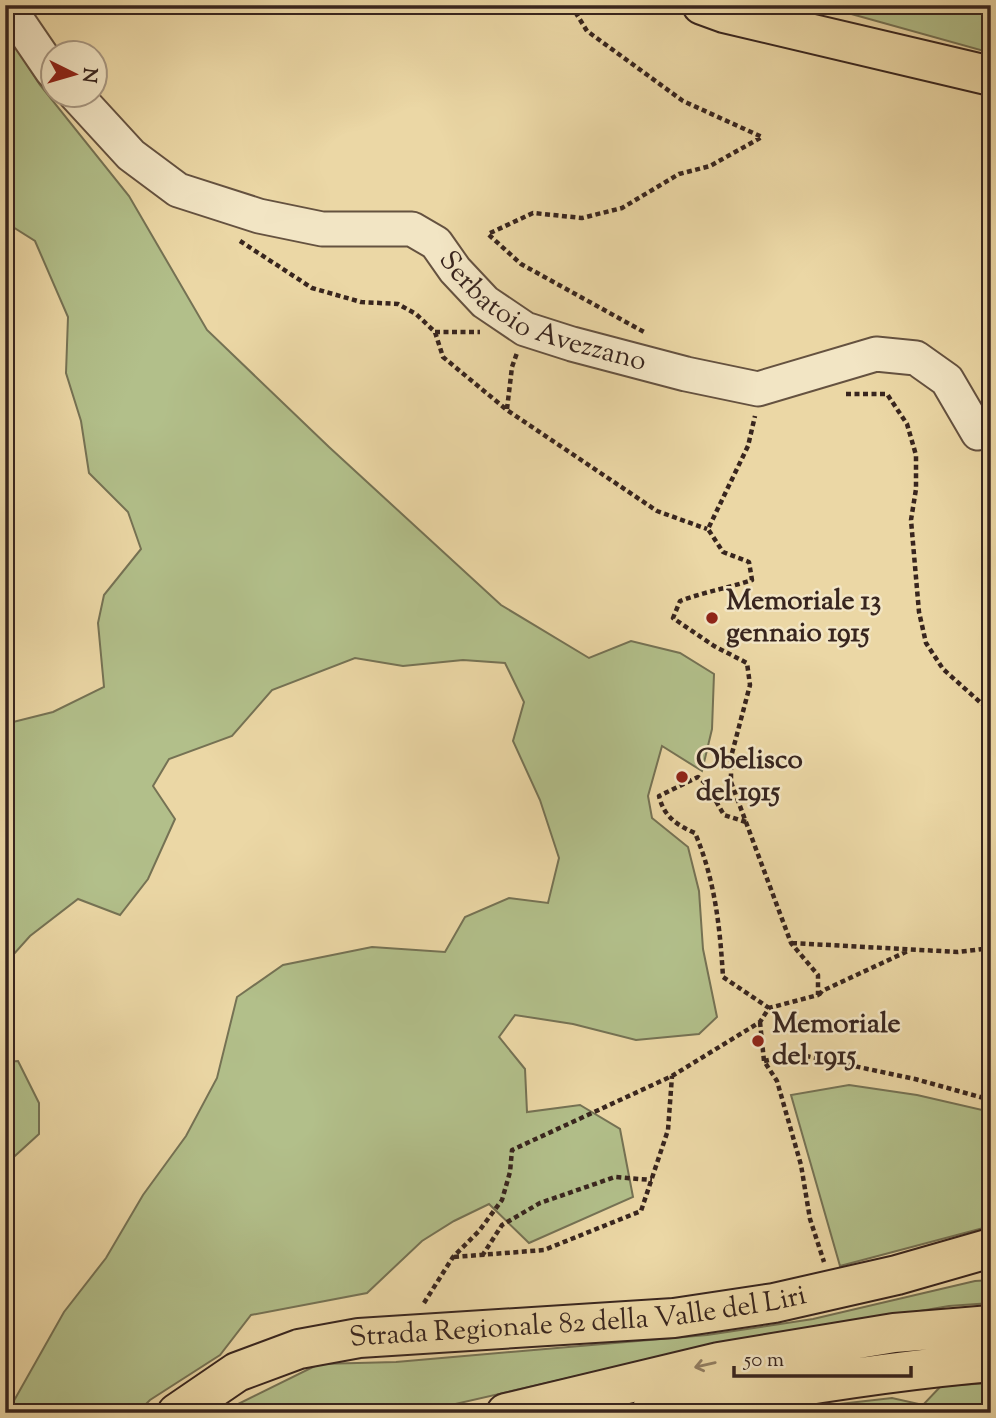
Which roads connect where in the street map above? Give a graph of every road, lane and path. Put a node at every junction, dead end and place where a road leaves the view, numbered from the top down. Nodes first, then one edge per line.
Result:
1 (7, 5) edge
2 (571, 5) edge
3 (702, 5) edge
4 (38, 50) edge
5 (991, 76) edge
6 (88, 108) edge
7 (219, 203) junction
8 (525, 329) junction
9 (651, 336) dead end
10 (758, 389) junction
11 (834, 393) dead end
12 (507, 410) junction
13 (978, 433) dead end
14 (708, 529) junction
15 (991, 712) edge
16 (747, 822) junction
17 (791, 943) junction
18 (991, 948) edge
19 (909, 950) junction
20 (818, 995) junction
21 (769, 1008) junction
22 (760, 1021) junction
23 (764, 1061) junction
24 (672, 1076) junction
25 (991, 1100) edge
26 (652, 1180) junction
27 (991, 1248) edge
28 (482, 1256) junction
29 (453, 1257) junction
30 (852, 1286) junction
31 (991, 1325) edge
32 (407, 1335) junction
33 (991, 1362) edge
34 (177, 1413) edge
35 (506, 1413) edge
36 (650, 1413) edge

1 - 4 lane
2 - 9 path
3 - 5 main road
6 - 7 lane, Serbatoio Avezzano
7 - 8 lane, Serbatoio Avezzano
7 - 12 path
8 - 10 lane, Serbatoio Avezzano
8 - 12 path
10 - 13 lane, Serbatoio Avezzano
10 - 14 path
11 - 15 path
12 - 14 path
14 - 16 path
16 - 17 path
16 - 21 path
17 - 19 path
17 - 20 path
18 - 19 path
19 - 20 path
20 - 21 path
21 - 22 path
22 - 23 path
22 - 24 path
23 - 25 path
23 - 30 path
24 - 26 path
24 - 29 path
26 - 28 path
26 - 28 path
27 - 30 main road, Strada Regionale 82 della Valle del Liri
28 - 29 path
29 - 32 path
30 - 32 main road, Strada Regionale 82 della Valle del Liri
31 -> 35 main road
32 - 34 main road, Strada Regionale 82 della Valle del Liri
33 - 36 main road

